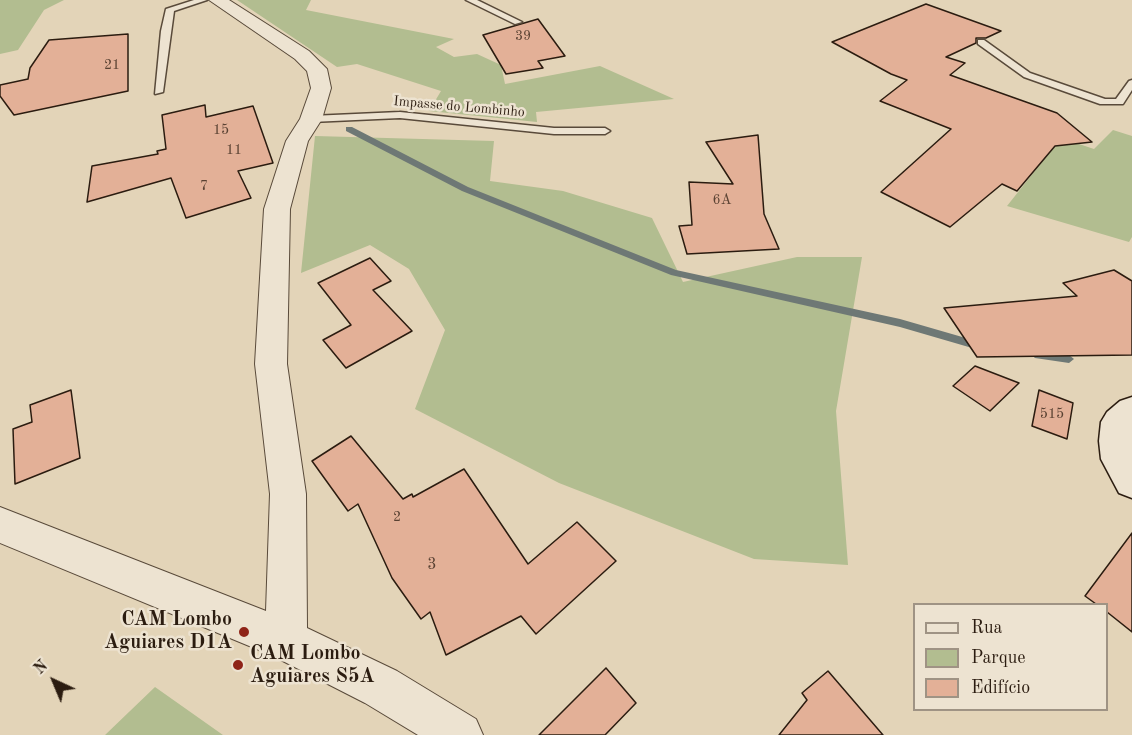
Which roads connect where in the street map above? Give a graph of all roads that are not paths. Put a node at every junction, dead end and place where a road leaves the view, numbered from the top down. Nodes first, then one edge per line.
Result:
1 (203, 0) edge
2 (217, 0) edge
3 (470, 0) edge
4 (518, 22) dead end
5 (981, 42) dead end
6 (1132, 83) edge
7 (158, 92) dead end
8 (311, 119) junction
9 (605, 131) dead end
10 (1132, 411) edge
11 (1132, 481) edge
12 (0, 525) edge
13 (286, 640) junction
14 (460, 735) edge

1 - 7 lane
2 - 8 street
3 - 4 lane
5 - 6 lane
8 - 9 lane, Impasse do Lombinho
8 - 13 street
10 - 11 main road
12 - 13 street
13 - 14 street

